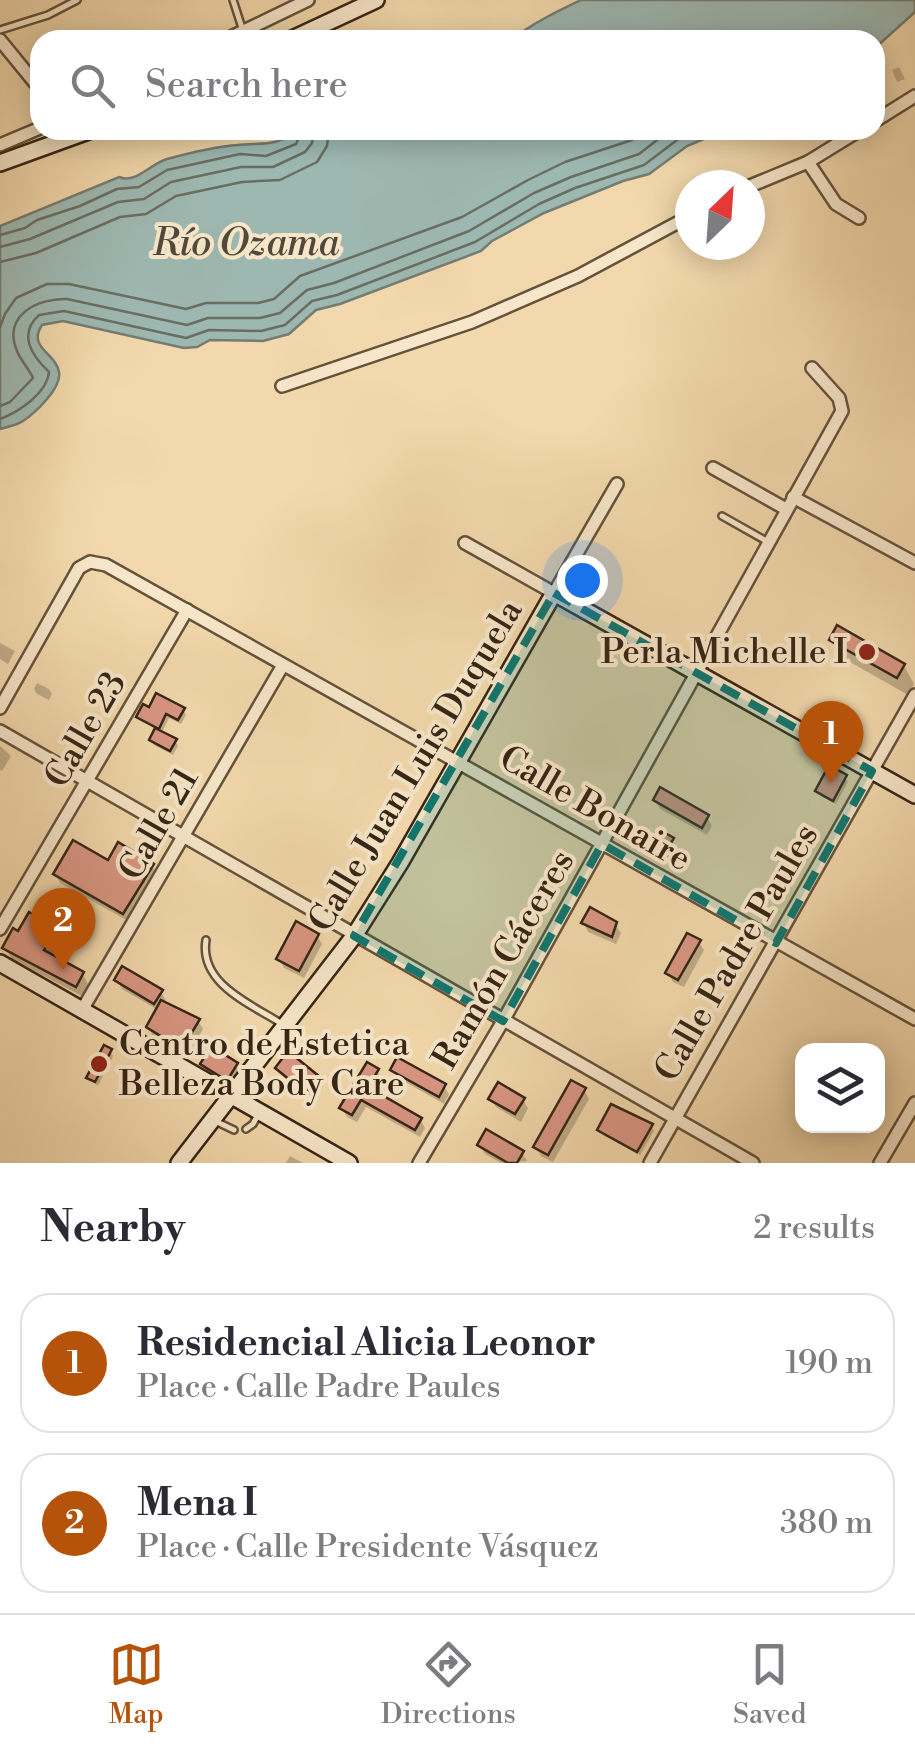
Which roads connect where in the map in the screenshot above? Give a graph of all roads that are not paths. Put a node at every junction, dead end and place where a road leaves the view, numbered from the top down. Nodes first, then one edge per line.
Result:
1 (77, 0) edge
2 (233, 0) edge
3 (308, 0) edge
4 (376, 0) edge
5 (0, 30) edge
6 (243, 30) edge
7 (245, 30) edge
8 (312, 30) edge
9 (0, 40) edge
10 (30, 77) edge
11 (915, 96) edge
12 (885, 114) edge
13 (30, 132) edge
14 (64, 140) edge
15 (844, 140) edge
16 (0, 145) edge
17 (808, 162) junction
18 (0, 164) edge
19 (765, 180) edge
20 (859, 218) dead end
21 (675, 224) edge
22 (812, 368) dead end
23 (282, 386) dead end
24 (714, 468) dead end
25 (617, 484) dead end
26 (790, 503) junction
27 (722, 516) dead end
28 (768, 542) junction
29 (465, 543) dead end
30 (915, 563) edge
31 (554, 593) junction
32 (187, 610) junction
33 (283, 666) junction
34 (696, 672) junction
35 (915, 695) edge
36 (0, 708) edge
37 (0, 731) edge
38 (456, 761) junction
39 (872, 771) junction
40 (88, 782) junction
41 (915, 795) edge
42 (183, 838) junction
43 (602, 844) junction
44 (0, 930) edge
45 (354, 936) junction
46 (206, 940) dead end
47 (776, 943) junction
48 (0, 963) edge
49 (82, 1010) junction
50 (915, 1019) edge
51 (503, 1021) junction
52 (285, 1026) junction
53 (230, 1097) junction
54 (915, 1103) edge
55 (259, 1113) junction
56 (213, 1119) junction
57 (674, 1119) junction
58 (234, 1130) dead end
59 (246, 1130) dead end
60 (179, 1163) edge
61 (349, 1163) edge
62 (419, 1163) edge
63 (650, 1163) edge
64 (753, 1163) edge
65 (880, 1163) edge

1 - 5 lane
2 - 6 lane
3 - 7 street
4 - 8 street
9 - 10 street
11 - 12 street
13 - 16 street
14 - 18 street
15 - 17 street
17 - 19 street
17 - 20 street
21 - 23 street
22 - 26 street, Ramón Cáceres
24 - 26 street
25 - 31 street, Calle Juan Luis Duquela
26 - 28 street, Ramón Cáceres
26 - 30 street
27 - 28 lane
28 - 34 street, Ramón Cáceres
29 - 31 street
31 - 34 street
31 - 38 street, Calle Juan Luis Duquela
32 - 33 street, Calle Bonaire
32 - 36 street, Calle Bonaire
32 - 40 street, Calle 23
33 - 38 street, Calle Bonaire
33 - 42 street, Calle 21
34 - 39 street
34 - 43 street, Ramón Cáceres
35 - 39 street, Calle Padre Paules
37 - 40 street
38 - 43 street, Calle Bonaire
38 - 45 street, Calle Juan Luis Duquela
39 - 41 street
39 - 47 street, Calle Padre Paules
40 - 42 street
40 - 44 street, Calle 23
42 - 45 street
42 - 49 street, Calle 21
43 - 47 street, Calle Bonaire
43 - 51 street, Ramón Cáceres
45 - 51 street
45 - 52 street, Calle Juan Luis Duquela
46 - 52 lane
47 - 50 street, Calle Bonaire
47 - 57 street, Calle Padre Paules
48 - 49 street
49 - 53 street
51 - 57 street
51 - 62 street, Ramón Cáceres
52 - 53 street, Calle Juan Luis Duquela
53 - 55 street
53 - 56 street, Calle Juan Luis Duquela
54 - 65 street
55 - 59 lane
55 - 61 street
56 - 58 lane
56 - 60 street, Calle Juan Luis Duquela
57 - 63 street, Calle Padre Paules
57 - 64 street

